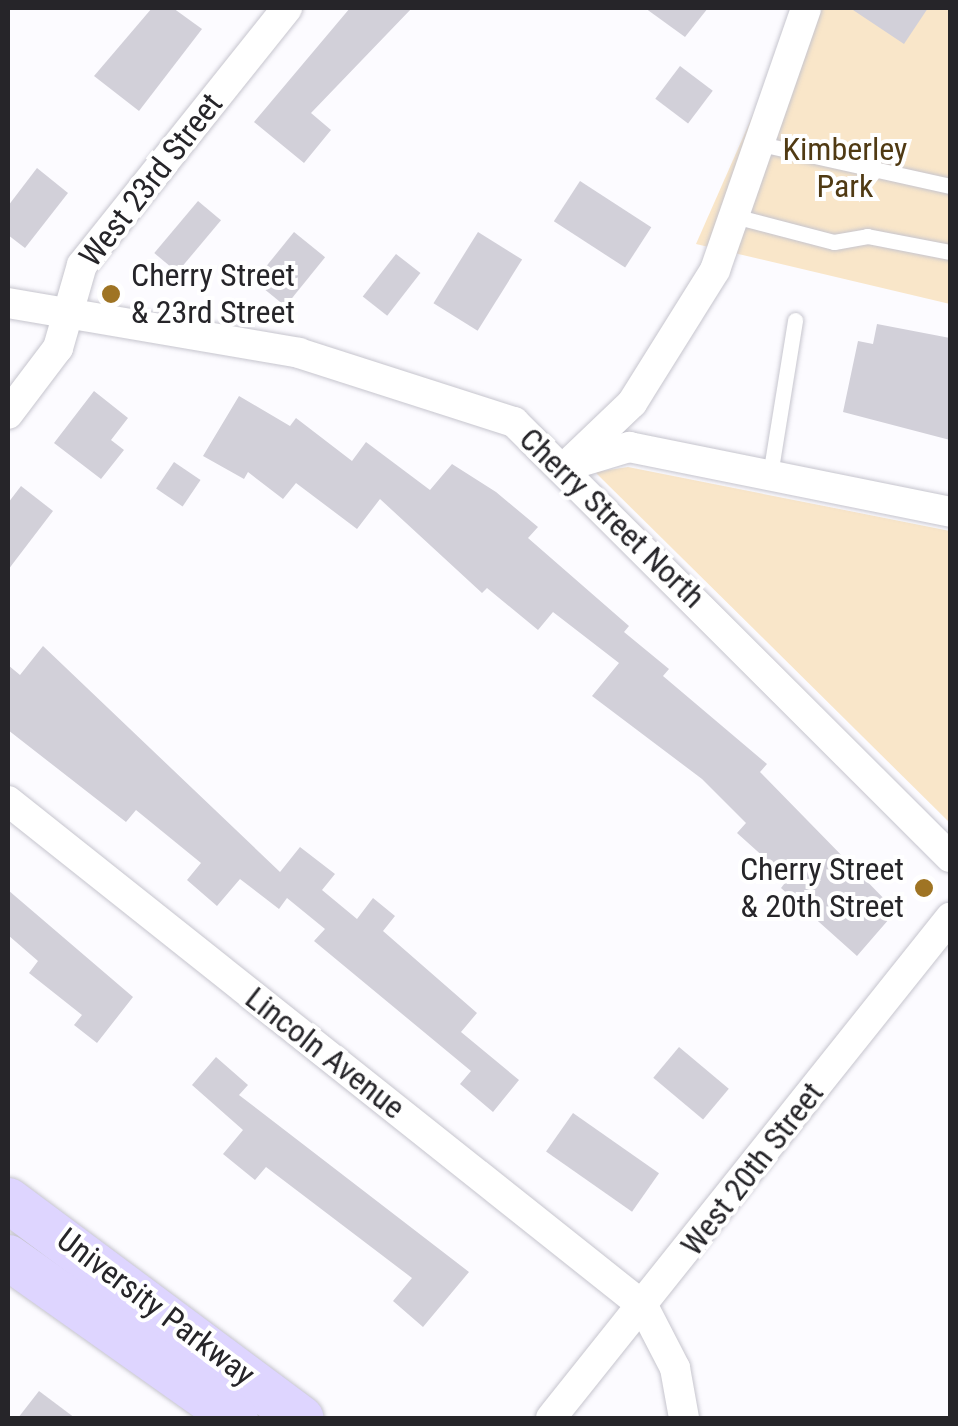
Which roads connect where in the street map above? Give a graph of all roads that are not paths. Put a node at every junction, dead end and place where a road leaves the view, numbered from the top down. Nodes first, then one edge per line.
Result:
1 (287, 8) edge
2 (806, 8) edge
3 (765, 146) junction
4 (950, 186) edge
5 (738, 216) junction
6 (950, 252) edge
7 (8, 302) edge
8 (62, 313) junction
9 (794, 320) dead end
10 (8, 414) edge
11 (565, 467) junction
12 (770, 476) junction
13 (950, 512) edge
14 (8, 801) edge
15 (950, 857) edge
16 (950, 918) edge
17 (8, 1200) edge
18 (8, 1257) edge
19 (643, 1306) junction
20 (235, 1418) edge
21 (301, 1418) edge
22 (551, 1418) edge
23 (684, 1418) edge

1 - 8 street, West 23rd Street
2 - 3 street
3 - 4 lane
3 - 5 street
5 - 6 lane
5 - 11 street
7 - 8 street, Cherry Street North
8 - 10 street, West 23rd Street
8 - 11 street, Cherry Street North
9 - 12 lane
11 - 12 street
11 - 15 street, Cherry Street North
12 - 13 street
14 - 19 street, Lincoln Avenue
16 - 19 street, West 20th Street
17 - 21 main road, University Parkway
18 - 20 main road, University Parkway
19 - 22 street, West 20th Street
19 - 23 street

